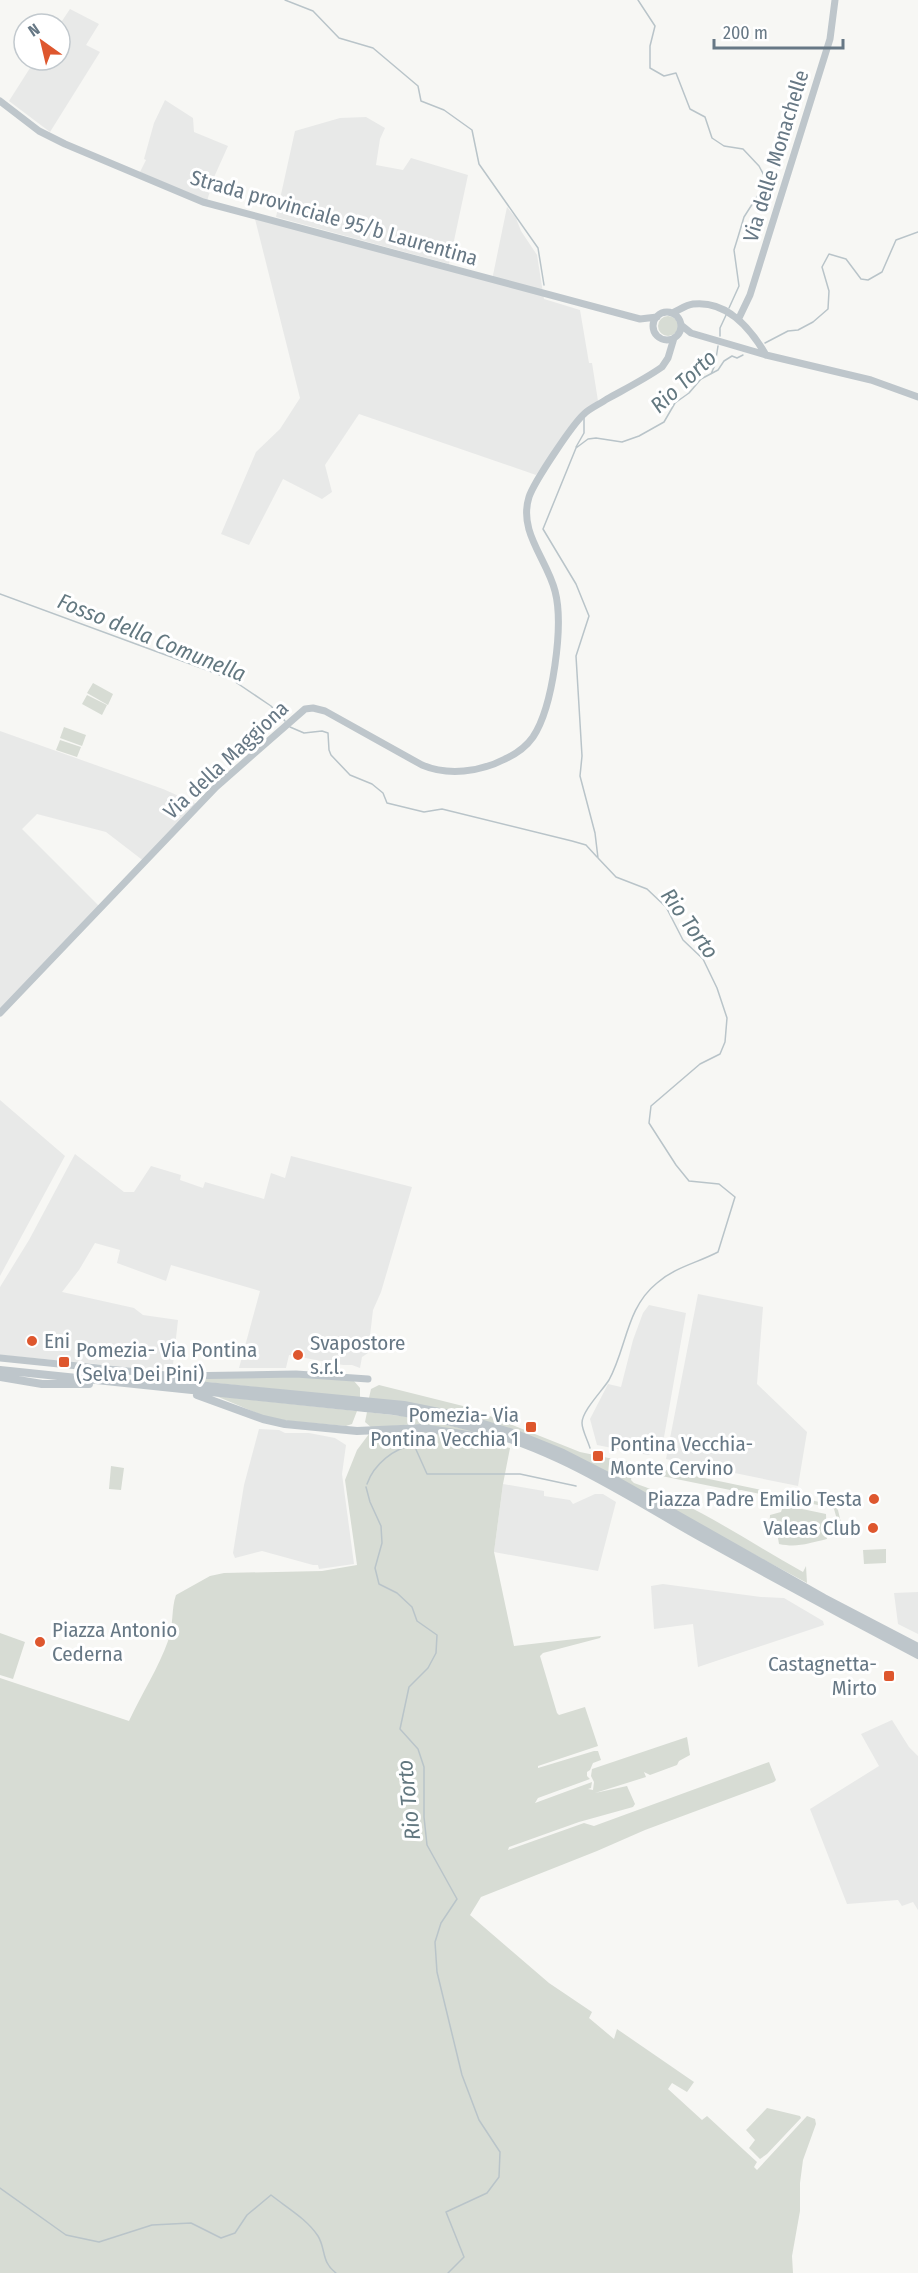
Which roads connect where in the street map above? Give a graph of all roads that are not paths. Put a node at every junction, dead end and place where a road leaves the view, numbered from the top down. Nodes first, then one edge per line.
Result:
1 (835, 0) edge
2 (0, 101) edge
3 (685, 308) junction
4 (672, 313) junction
5 (657, 317) junction
6 (739, 318) junction
7 (640, 319) junction
8 (680, 322) junction
9 (654, 329) junction
10 (691, 333) junction
11 (675, 337) junction
12 (661, 338) junction
13 (670, 353) junction
14 (766, 355) junction
15 (918, 398) edge
16 (0, 1013) edge
17 (0, 1358) edge
18 (0, 1365) edge
19 (0, 1370) edge
20 (0, 1377) edge
21 (368, 1379) dead end
22 (123, 1383) junction
23 (165, 1388) junction
24 (355, 1403) junction
25 (454, 1418) junction
26 (522, 1443) junction
27 (579, 1465) junction
28 (591, 1471) junction
29 (918, 1647) edge
30 (918, 1655) edge

1 - 6 street, Via delle Monachelle
2 - 7 street, Strada provinciale 95/b Laurentina
3 - 4 street, Strada provinciale 95/b Laurentina
3 - 6 street, Strada provinciale 95/b Laurentina
3 - 8 street
4 - 5 street, Strada provinciale 95/b Laurentina
4 - 8 street
5 - 7 street, Strada provinciale 95/b Laurentina
5 - 9 street
6 - 14 street
7 - 9 street, Strada provinciale 95/b Laurentina
8 - 10 street
8 - 11 street
9 - 12 street, Strada provinciale 95/b Laurentina
10 - 11 street
10 - 14 street
11 - 12 street
11 - 13 street, Via della Maggiona
12 - 13 street
13 - 16 street, Via della Maggiona
14 - 15 street
17 - 21 street
18 - 24 highway
19 - 22 highway
20 - 22 highway
22 - 23 highway
23 - 24 highway
23 - 26 highway
24 - 25 highway
25 - 26 highway
25 - 27 highway
26 - 27 highway
27 - 28 highway
28 - 29 highway
28 - 30 highway

